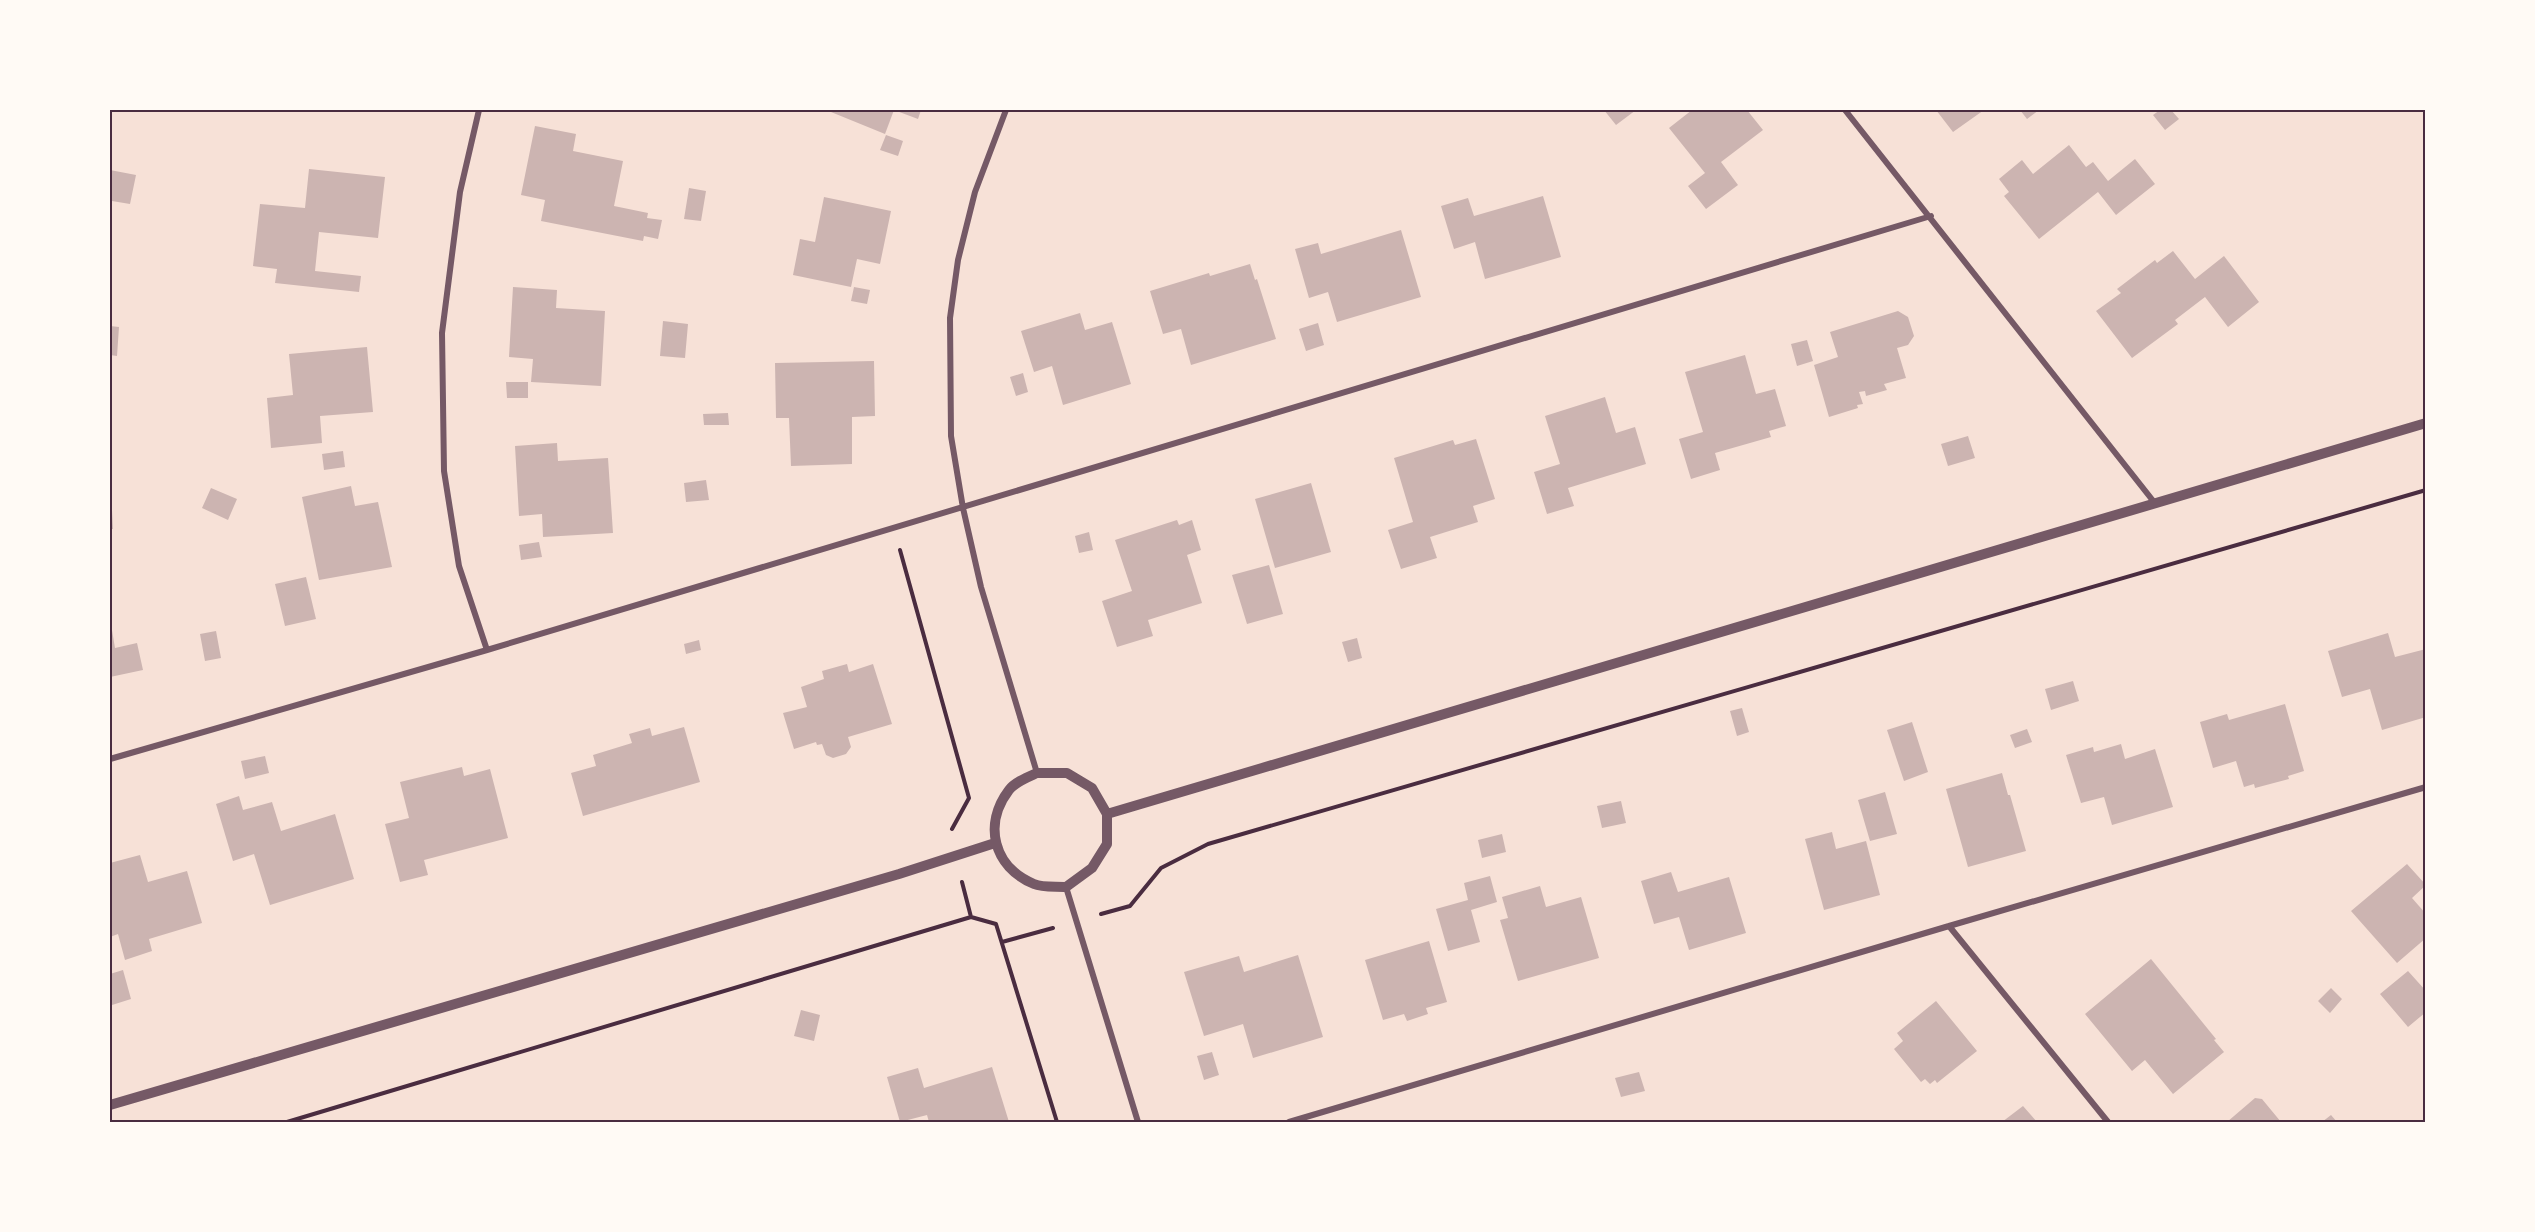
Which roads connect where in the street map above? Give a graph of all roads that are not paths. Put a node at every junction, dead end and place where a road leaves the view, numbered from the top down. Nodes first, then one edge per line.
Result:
1 (479, 110) edge
2 (1006, 110) edge
3 (1845, 110) edge
4 (1931, 216) junction
5 (2426, 423) edge
6 (2154, 502) junction
7 (963, 508) junction
8 (488, 650) junction
9 (110, 759) edge
10 (1037, 773) junction
11 (2426, 787) edge
12 (1107, 814) junction
13 (995, 843) junction
14 (1066, 887) junction
15 (1949, 926) junction
16 (110, 1105) edge
17 (1138, 1122) edge
18 (1289, 1122) edge
19 (2108, 1122) edge

1 - 8 street
2 - 7 street
3 - 4 street
4 - 6 street
4 - 7 street
5 - 6 street
6 - 12 street
7 - 8 street
7 - 10 street
8 - 9 street
10 - 12 street
10 - 13 street
11 - 15 street
12 - 14 street
13 - 14 street
13 - 16 street
14 - 17 street
15 - 18 street
15 - 19 street

